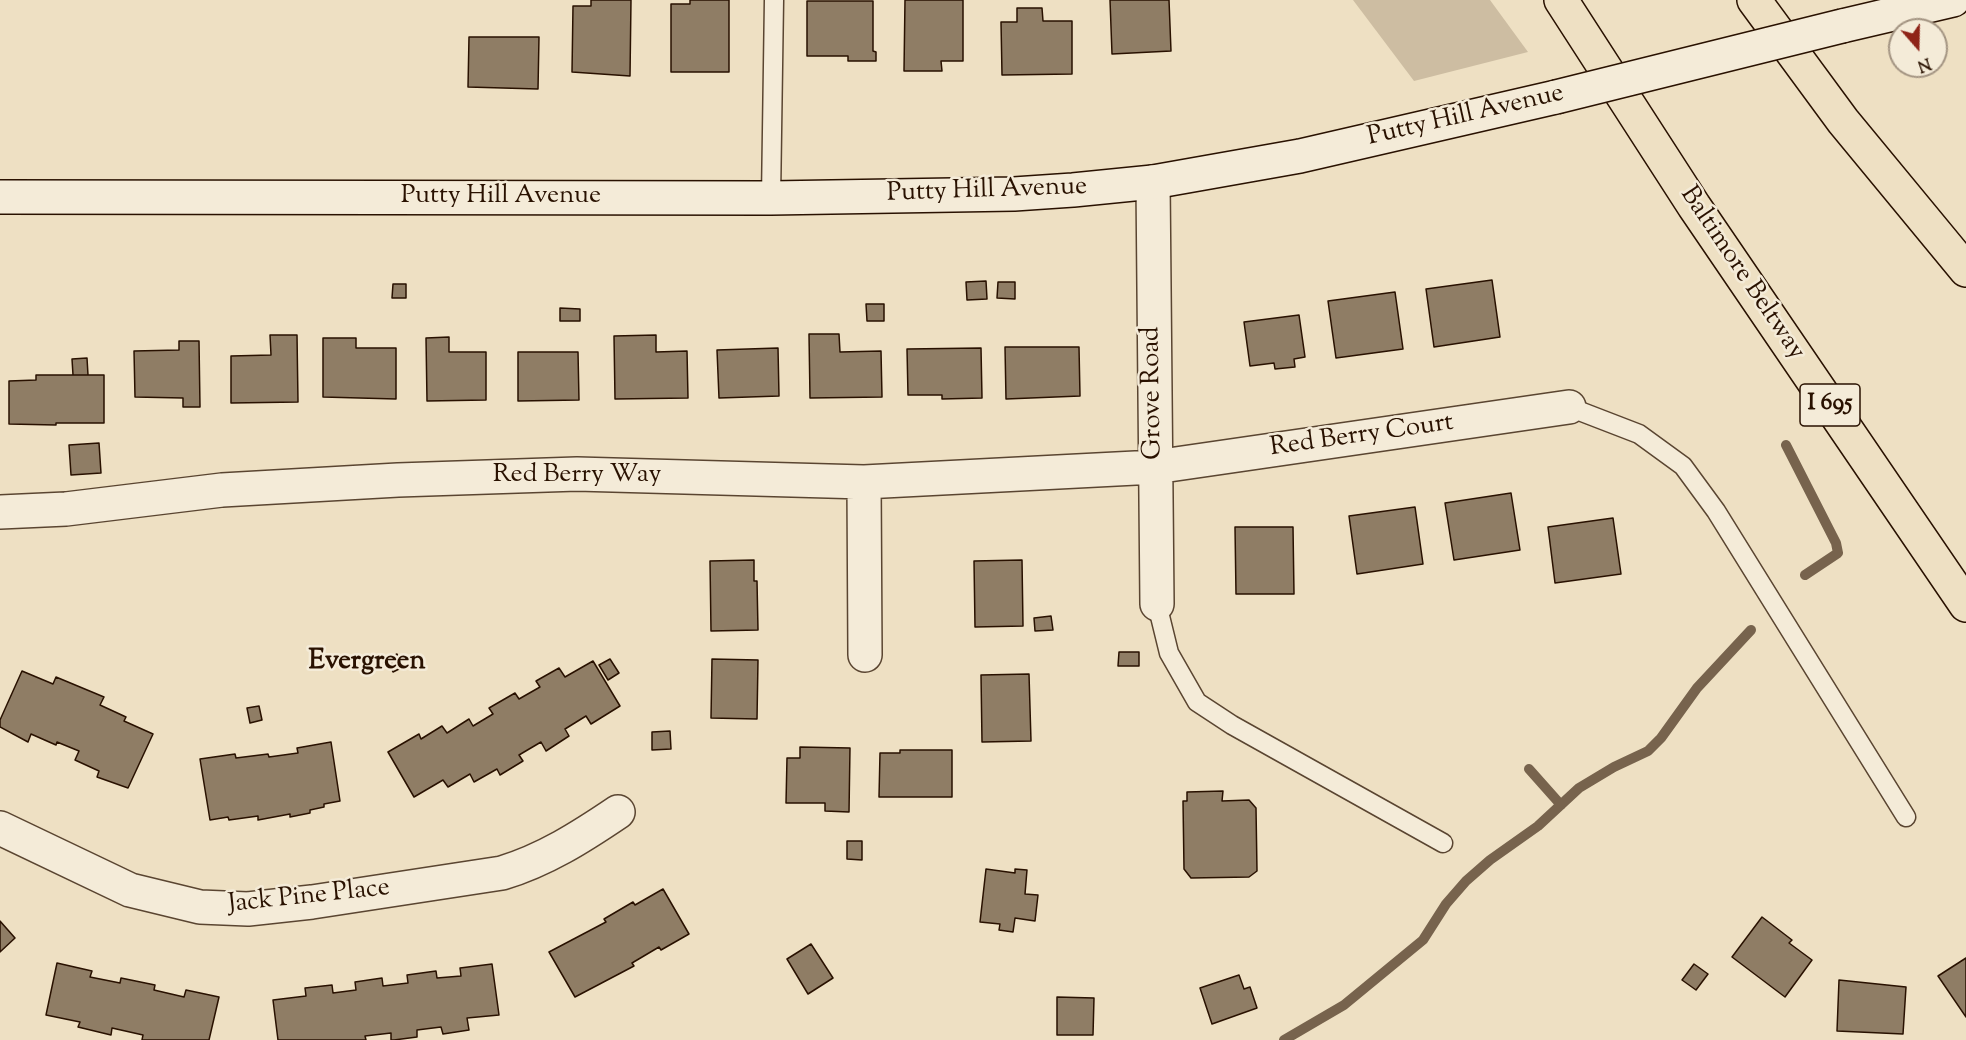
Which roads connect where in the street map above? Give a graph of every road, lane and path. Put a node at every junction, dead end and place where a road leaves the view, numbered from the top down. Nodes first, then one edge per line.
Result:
1 (774, 0) edge
2 (1561, 0) edge
3 (1754, 0) edge
4 (1953, 0) edge
5 (1152, 183) junction
6 (0, 196) edge
7 (771, 198) junction
8 (1966, 270) edge
9 (1569, 407) joint
10 (1155, 467) junction
11 (864, 482) junction
12 (0, 512) edge
13 (1157, 604) joint
14 (1966, 605) edge
15 (865, 655) dead end
16 (618, 812) dead end
17 (1906, 817) dead end
18 (0, 828) edge
19 (1443, 843) dead end

1 - 7 lane
2 - 14 highway, Baltimore Beltway / I 695
3 - 8 highway
4 - 5 street, Putty Hill Avenue, bridge
5 - 7 street, Putty Hill Avenue
5 - 10 street, Grove Road
6 - 7 street, Putty Hill Avenue
9 - 10 street, Red Berry Court
9 - 17 lane
10 - 11 street, Red Berry Way
10 - 13 street, Grove Road
11 - 12 street, Red Berry Way
11 - 15 street
13 - 19 lane
16 - 18 street, Jack Pine Place

